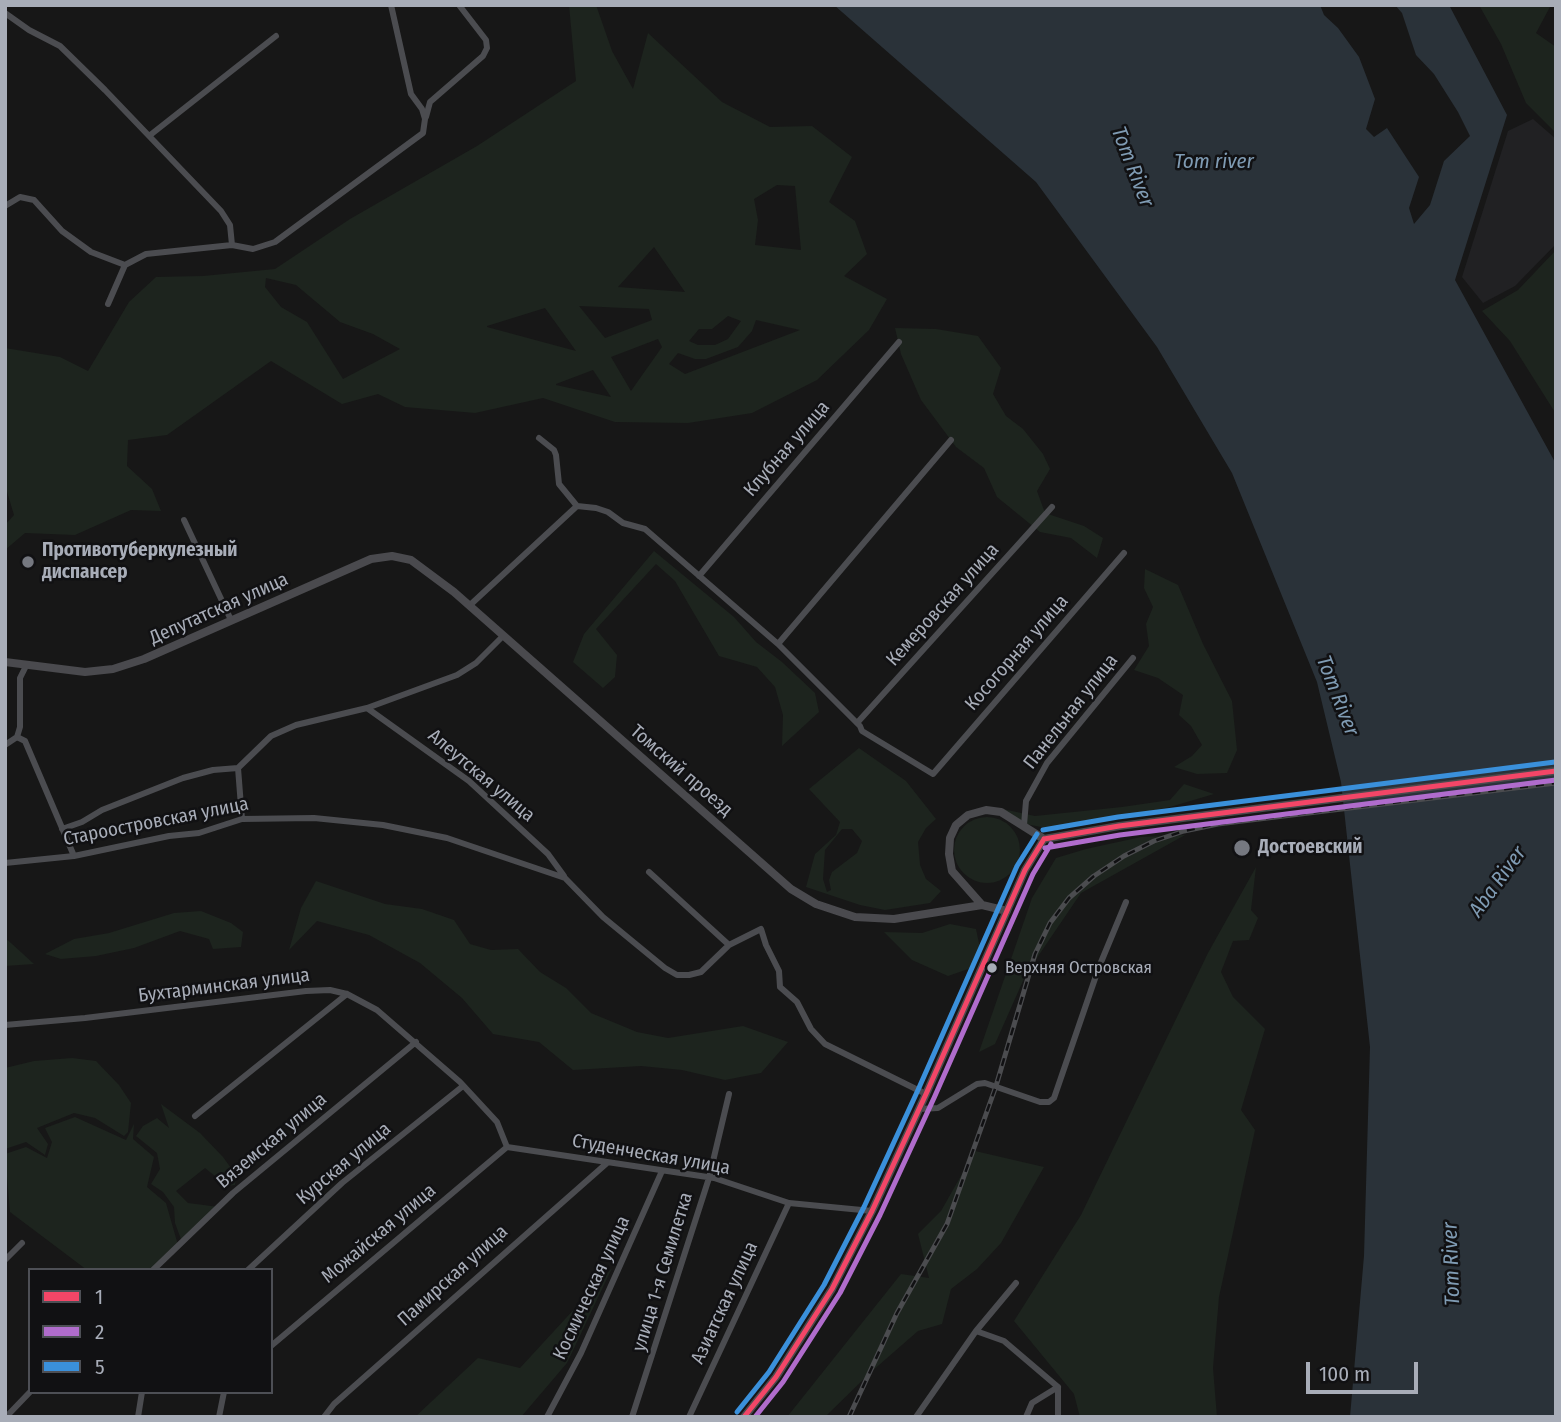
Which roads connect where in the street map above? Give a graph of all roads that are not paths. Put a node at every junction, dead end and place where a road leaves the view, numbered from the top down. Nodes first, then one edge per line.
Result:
1 (391, 5) edge
2 (459, 5) edge
3 (5, 13) edge
4 (276, 36) dead end
5 (425, 119) junction
6 (149, 136) junction
7 (5, 206) edge
8 (232, 245) junction
9 (125, 265) junction
10 (108, 304) dead end
11 (899, 342) dead end
12 (539, 438) dead end
13 (951, 440) dead end
14 (577, 506) junction
15 (1052, 507) dead end
16 (184, 520) dead end
17 (1124, 553) dead end
18 (419, 565) joint
19 (699, 576) junction
20 (469, 606) junction
21 (231, 620) junction
22 (503, 636) junction
23 (778, 644) junction
24 (1133, 658) dead end
25 (5, 662) edge
26 (26, 666) junction
27 (367, 708) junction
28 (859, 725) junction
29 (16, 737) junction
30 (5, 744) edge
31 (238, 768) junction
32 (1556, 771) edge
33 (242, 818) junction
34 (1024, 825) junction
35 (62, 829) junction
36 (1044, 839) junction
37 (74, 856) junction
38 (5, 863) edge
39 (649, 872) dead end
40 (565, 878) junction
41 (1126, 902) dead end
42 (982, 905) junction
43 (1007, 911) junction
44 (729, 945) junction
45 (347, 994) junction
46 (5, 1025) edge
47 (416, 1042) junction
48 (463, 1086) junction
49 (729, 1094) dead end
50 (926, 1094) junction
51 (919, 1109) junction
52 (195, 1116) dead end
53 (507, 1147) junction
54 (607, 1163) junction
55 (662, 1171) junction
56 (709, 1178) junction
57 (789, 1203) junction
58 (872, 1211) junction
59 (22, 1243) dead end
60 (5, 1260) edge
61 (155, 1268) edge
62 (250, 1268) edge
63 (1016, 1283) dead end
64 (976, 1331) junction
65 (273, 1344) edge
66 (1058, 1387) junction
67 (28, 1394) edge
68 (142, 1394) edge
69 (224, 1394) edge
70 (6, 1417) edge
71 (138, 1417) edge
72 (219, 1417) edge
73 (324, 1417) edge
74 (547, 1417) edge
75 (632, 1417) edge
76 (689, 1417) edge
77 (744, 1417) edge
78 (916, 1417) edge
79 (1026, 1417) edge
80 (1058, 1417) edge

1 - 5 street
2 - 5 street
3 - 6 street
4 - 6 street
5 - 8 street
6 - 8 street
7 - 9 street
8 - 9 street
9 - 10 street
11 - 19 street, Клубная улица
12 - 14 street
13 - 23 street
14 - 19 street
14 - 20 street
15 - 28 street, Кемеровская улица
16 - 21 street
17 - 28 street, Косогорная улица
18 - 20 main road, Томский проезд
18 - 21 main road, Депутатская улица
19 - 23 street
20 - 22 main road, Томский проезд
21 - 26 main road, Депутатская улица
22 - 27 street
22 - 42 main road, Томский проезд
23 - 28 street
24 - 34 street, Панельная улица
25 - 26 main road, Депутатская улица
26 - 29 street
27 - 31 street
27 - 40 street, Алеутская улица
29 - 30 street
29 - 35 street
31 - 33 street
31 - 35 street
32 - 36 main road
33 - 37 street, Староостровская улица
33 - 40 street, Староостровская улица
34 - 36 main road
34 - 42 main road
35 - 37 street
36 - 43 main road
37 - 38 street, Староостровская улица
39 - 44 street
40 - 44 street, Староостровская улица
41 - 51 street
42 - 43 main road
43 - 50 main road
44 - 50 street, Староостровская улица
45 - 46 street, Бухтарминская улица
45 - 47 street, Бухтарминская улица
45 - 52 street
47 - 48 street, Бухтарминская улица
47 - 61 street, Вяземская улица
48 - 53 street, Бухтарминская улица
48 - 62 street, Курская улица
49 - 56 street, улица 1-я Семилетка
50 - 51 main road
51 - 58 main road
53 - 54 street, Студенческая улица
53 - 65 street, Можайская улица
54 - 55 street, Студенческая улица
54 - 73 street, Памирская улица
55 - 56 street, Студенческая улица
55 - 74 street, Космическая улица
56 - 57 street, Студенческая улица
56 - 75 street, улица 1-я Семилетка
57 - 58 street, Студенческая улица
57 - 76 street, Азиатская улица
58 - 77 main road
59 - 60 street
63 - 64 street
64 - 66 street
64 - 78 street
66 - 79 street
66 - 80 street
67 - 70 street
68 - 71 street
69 - 72 street

